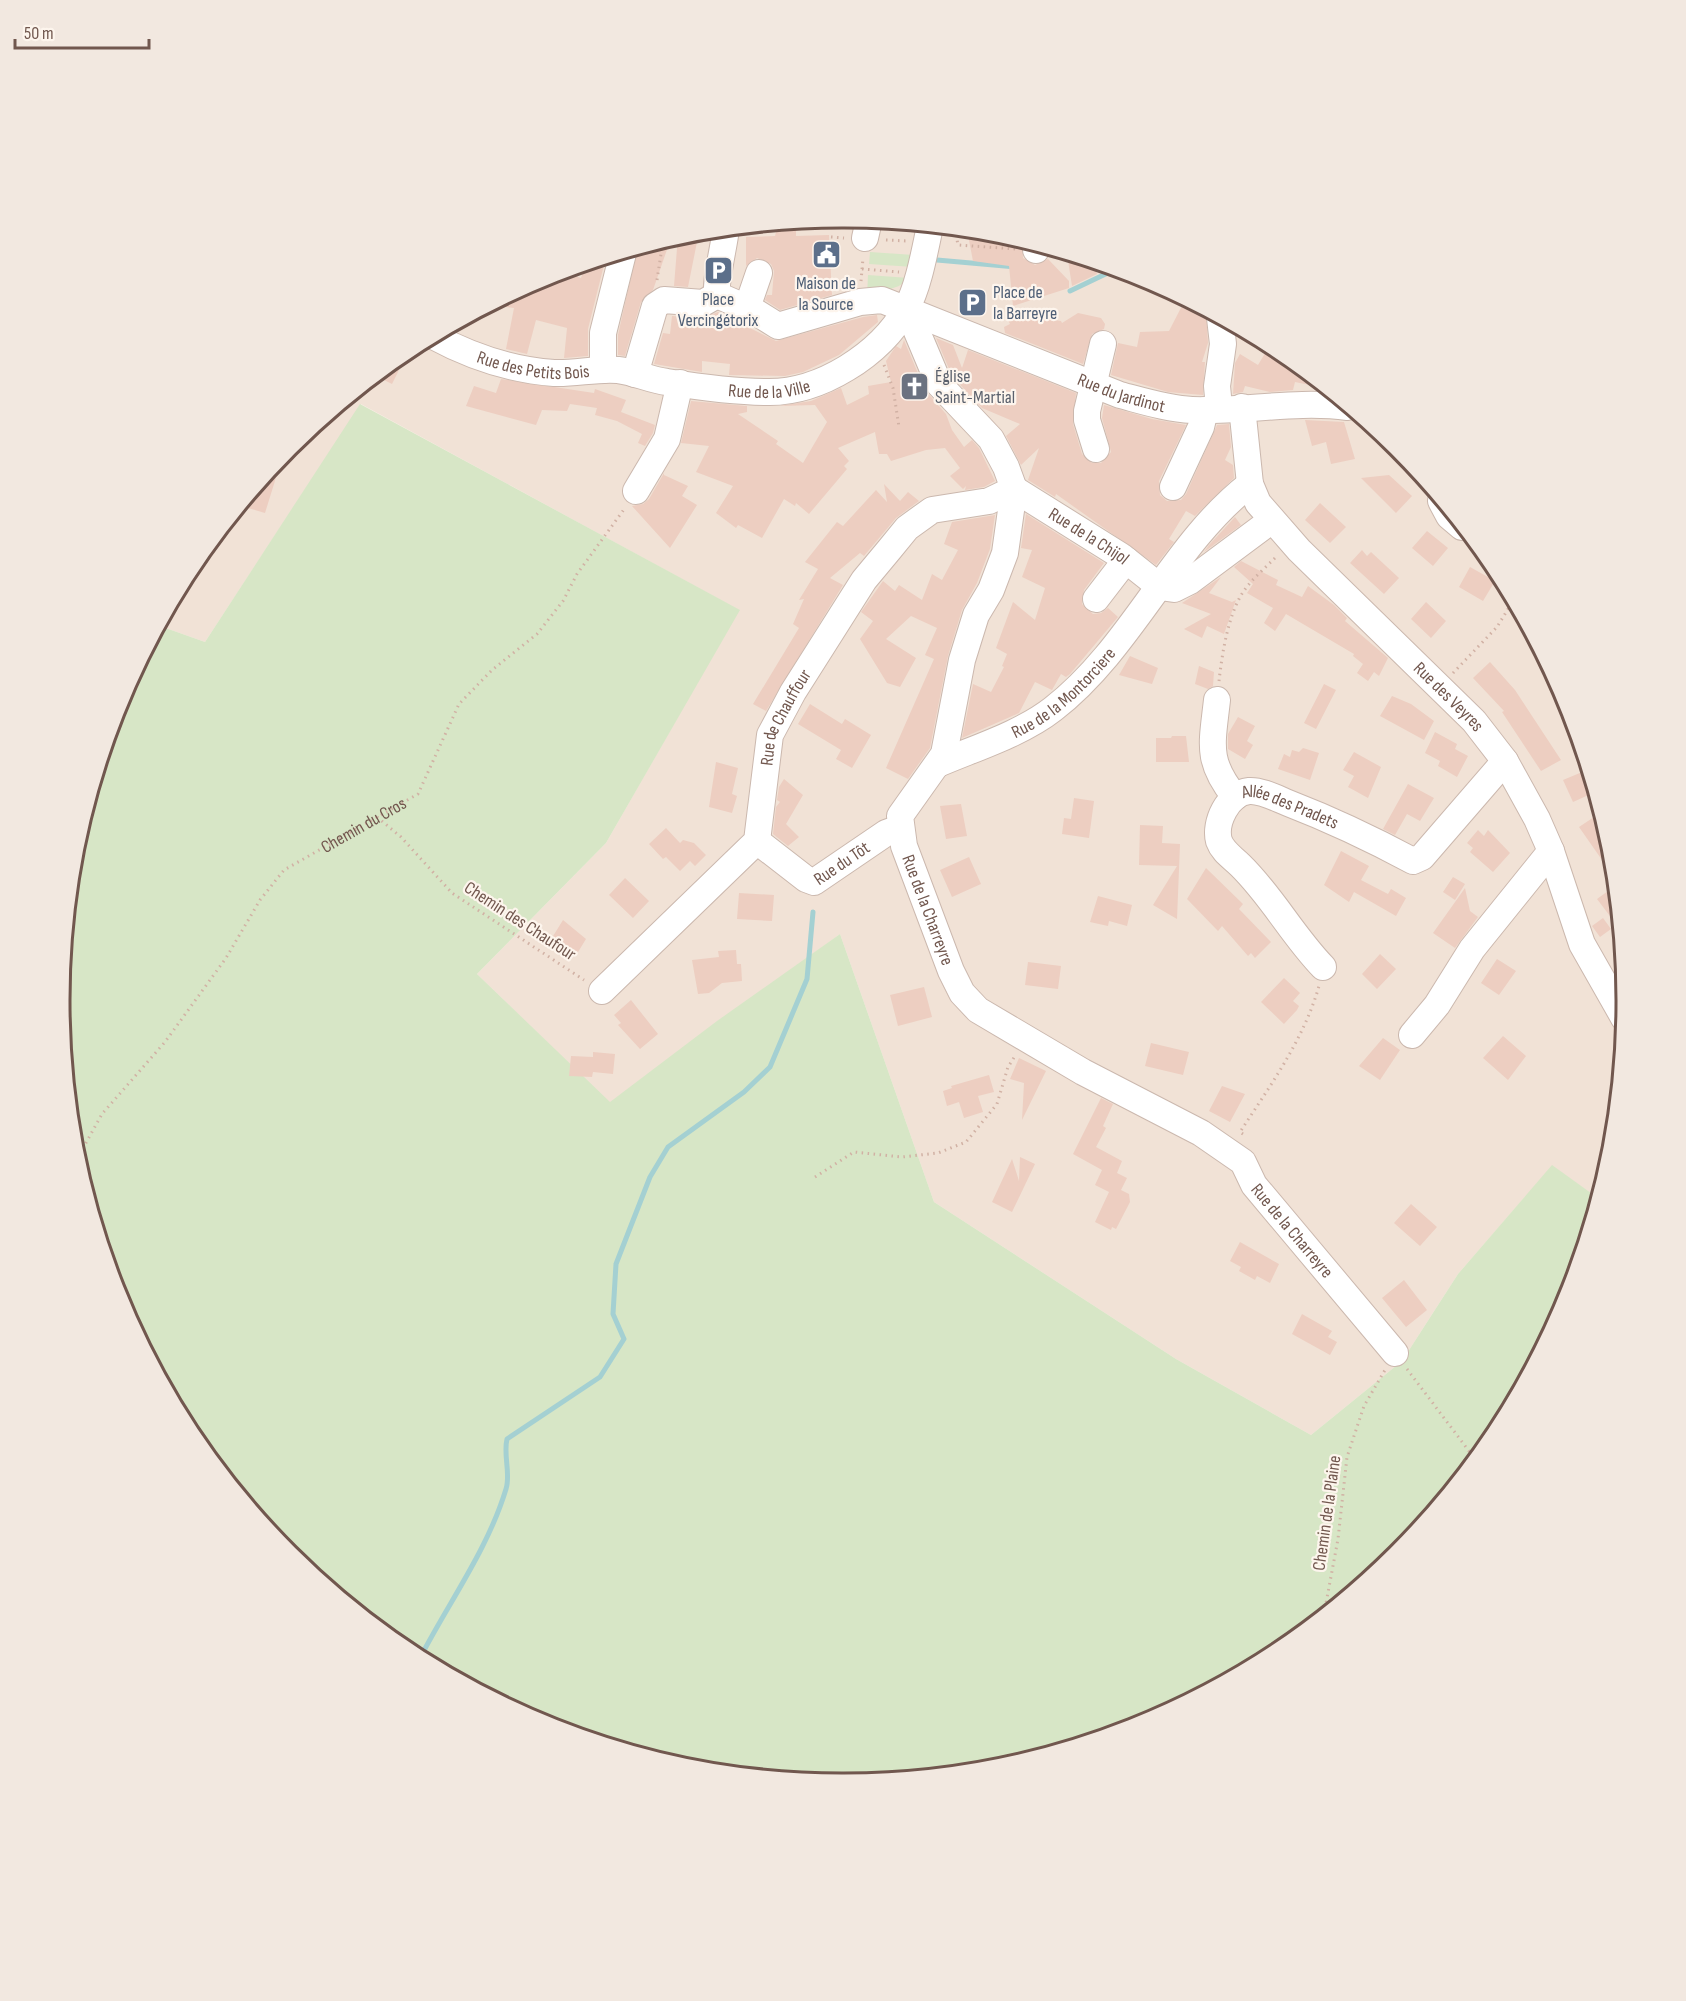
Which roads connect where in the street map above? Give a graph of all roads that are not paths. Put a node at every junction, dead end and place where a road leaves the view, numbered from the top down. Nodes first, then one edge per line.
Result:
1 (928, 233) edge
2 (725, 238) edge
3 (620, 261) edge
4 (759, 273) dead end
5 (717, 295) junction
6 (747, 308) junction
7 (907, 308) junction
8 (1221, 327) edge
9 (442, 341) edge
10 (1103, 344) dead end
11 (603, 370) junction
12 (635, 374) junction
13 (680, 383) junction
14 (1094, 385) junction
15 (1335, 406) edge
16 (1222, 408) junction
17 (1096, 449) dead end
18 (1250, 484) junction
19 (1173, 487) dead end
20 (1014, 489) junction
21 (636, 492) road end
22 (1272, 520) junction
23 (1126, 560) junction
24 (1160, 587) junction
25 (1096, 599) dead end
26 (1217, 700) road end
27 (1505, 761) junction
28 (938, 764) junction
29 (1235, 797) junction
30 (900, 828) junction
31 (757, 841) junction
32 (1551, 850) junction
33 (1323, 967) road end
34 (602, 991) road end
35 (1616, 1004) edge
36 (1412, 1035) dead end
37 (1395, 1353) road end

1 - 7 street
2 - 5 street
3 - 11 street
4 - 6 street
5 - 6 street, Rue du Jardinot
5 - 12 street
6 - 7 street, Rue du Jardinot
7 - 13 street, Rue de la Ville
7 - 14 street, Rue du Jardinot
7 - 20 street
8 - 16 street, Rue des Veyres
9 - 11 street, Rue des Petits Bois
10 - 14 street
11 - 12 street, Rue de la Ville
12 - 13 street, Rue de la Ville
13 - 21 street
14 - 16 street, Rue du Jardinot
14 - 17 street
15 - 16 street, Rue du Jardinot
16 - 18 street, Rue des Veyres
16 - 19 street
18 - 22 street, Rue des Veyres
18 - 24 street, Rue de la Montorciere
20 - 23 street, Rue de la Chijol
20 - 28 street
20 - 31 street, Rue de Chauffour
22 - 24 street
22 - 27 street, Rue des Veyres
23 - 24 street, Rue de la Chijol
23 - 25 street
24 - 28 street, Rue de la Montorciere
26 - 29 street
27 - 29 street, Allée des Pradets
27 - 32 street, Rue des Veyres
28 - 30 street
29 - 33 street, Allée des Pradets
30 - 31 street, Rue du Tôt
30 - 37 street, Rue de la Charreyre
31 - 34 street
32 - 35 street, Rue des Veyres
32 - 36 street

